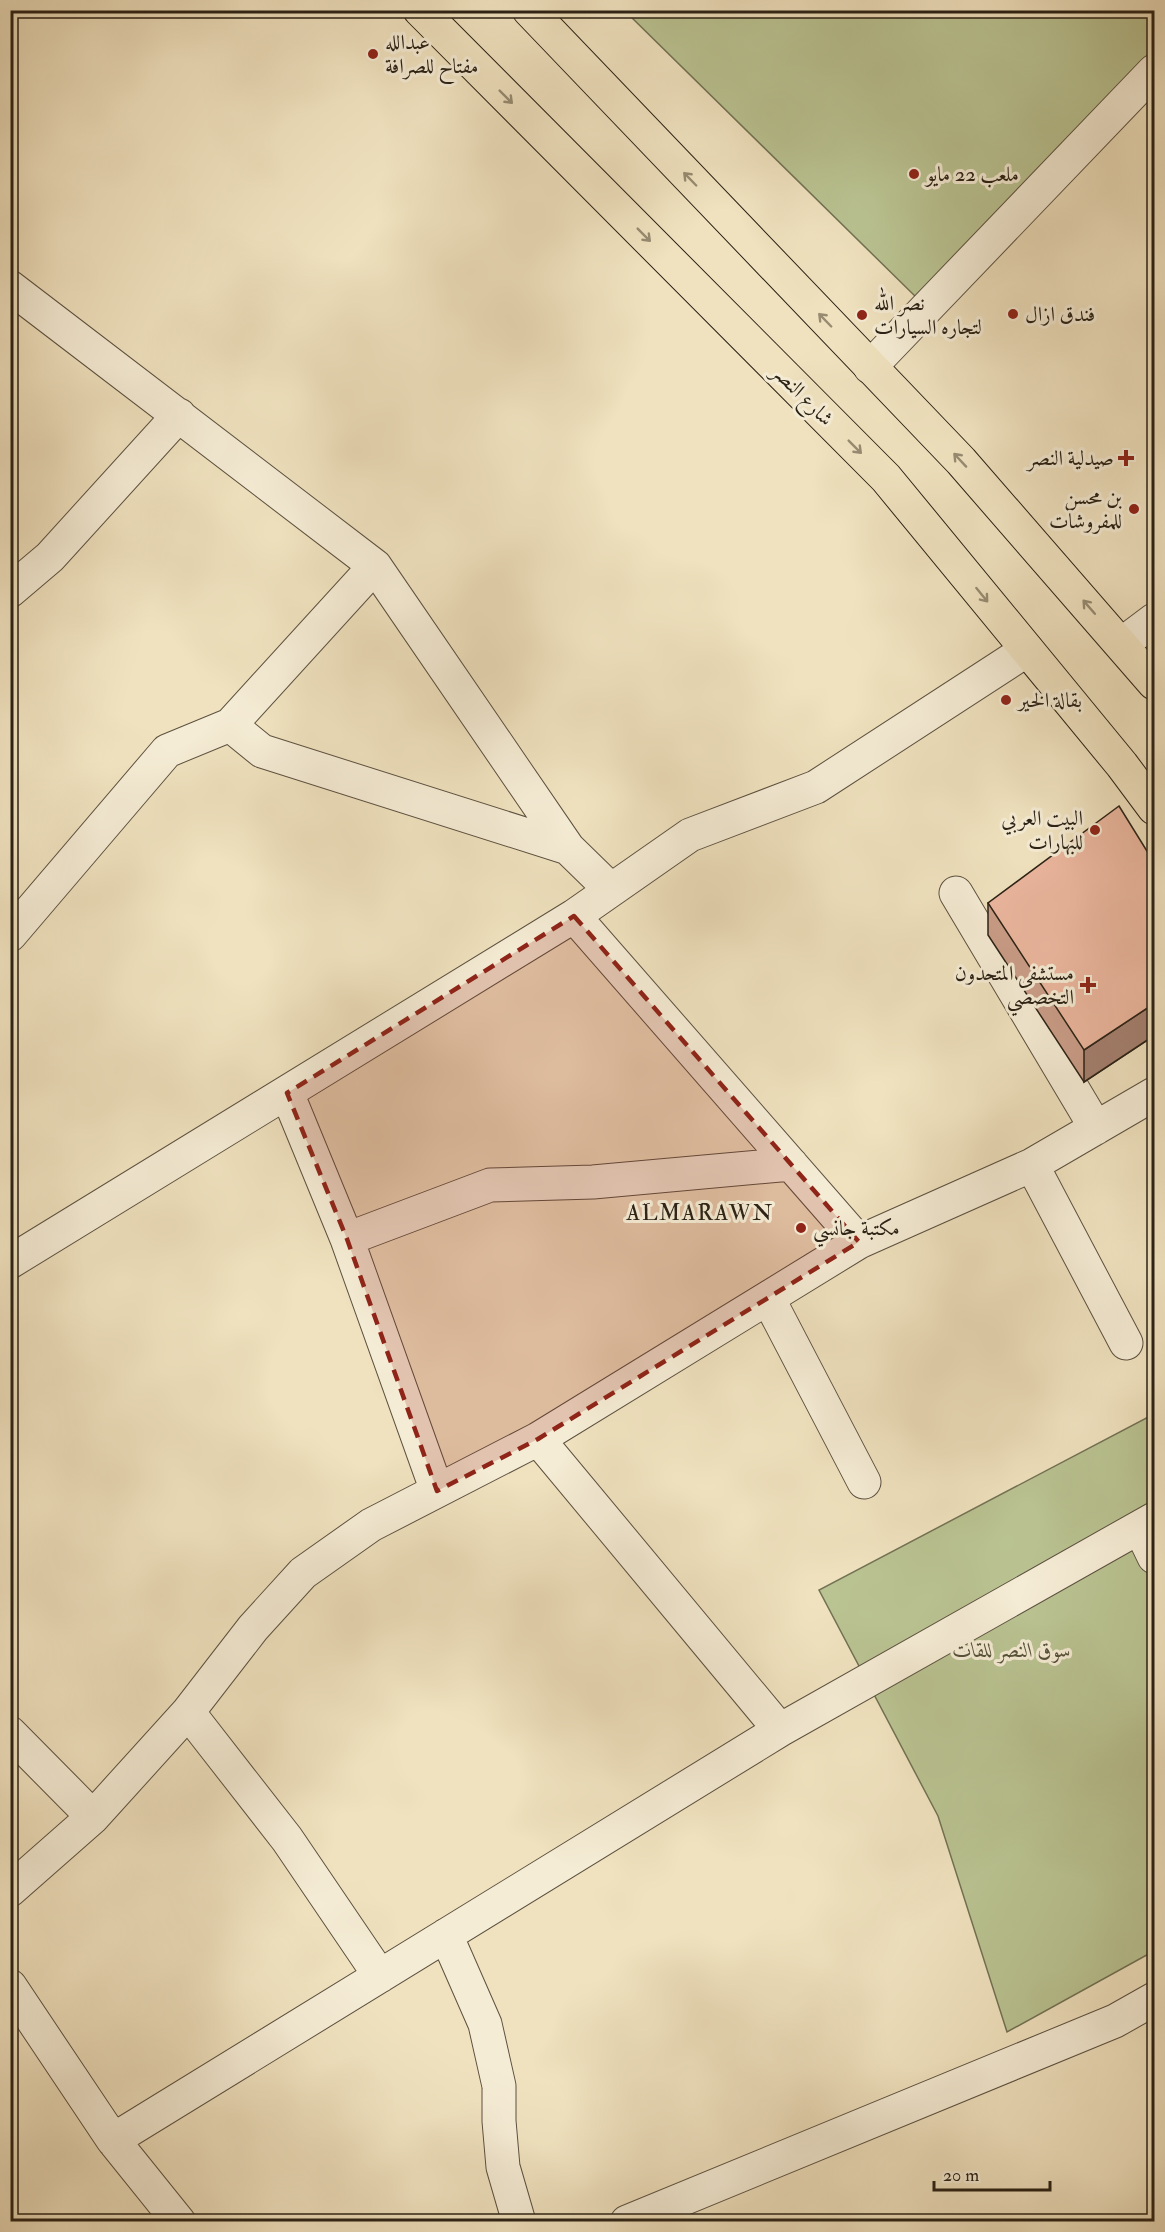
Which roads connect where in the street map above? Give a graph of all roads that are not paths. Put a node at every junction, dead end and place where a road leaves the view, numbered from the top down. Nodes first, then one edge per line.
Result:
1 (420, 10) edge
2 (529, 10) edge
3 (1155, 71) edge
4 (10, 287) edge
5 (870, 367) junction
6 (179, 416) junction
7 (375, 566) junction
8 (10, 591) edge
9 (1155, 620) edge
10 (1122, 644) junction
11 (1027, 650) junction
12 (1155, 683) edge
13 (230, 725) junction
14 (1155, 808) edge
15 (568, 848) junction
16 (611, 890) junction
17 (956, 893) dead end
18 (574, 916) junction
19 (10, 935) edge
20 (286, 1093) junction
21 (1155, 1094) edge
22 (1096, 1128) junction
23 (791, 1164) junction
24 (1032, 1165) junction
25 (347, 1239) junction
26 (859, 1242) junction
27 (15, 1255) edge
28 (768, 1298) junction
29 (1126, 1343) dead end
30 (538, 1439) junction
31 (864, 1482) dead end
32 (437, 1491) junction
33 (1150, 1534) edge
34 (188, 1712) junction
35 (780, 1730) junction
36 (10, 1733) edge
37 (93, 1818) junction
38 (10, 1890) edge
39 (446, 1935) junction
40 (380, 1976) junction
41 (10, 1986) edge
42 (1155, 1999) edge
43 (113, 2140) junction
44 (179, 2222) edge
45 (519, 2222) edge
46 (627, 2222) edge

1 -> 11 main road, شارع النصر
5 -> 2 main road
3 - 5 street
4 - 6 street
10 -> 5 main road
6 - 7 street
6 - 8 street
7 - 13 street
7 - 15 street
9 - 10 street
10 - 12 main road
11 - 14 main road, شارع النصر
11 - 16 street
13 - 15 street
13 - 19 street
15 - 16 street
16 - 18 street
17 - 22 street
18 - 20 street
18 - 23 street
20 - 25 street
20 - 27 street
21 - 22 street
22 - 24 street
23 - 25 street
23 - 26 street
24 - 26 street
24 - 29 street
25 - 32 street
26 - 28 street
28 - 30 street
28 - 31 street
30 - 32 street
30 - 35 street
32 - 34 street
33 - 35 street
34 - 37 street
34 - 40 street
35 - 39 street
36 - 37 street
37 - 38 street
39 - 40 street
39 - 45 street
40 - 43 street
41 - 43 street
42 - 46 street
43 - 44 street

